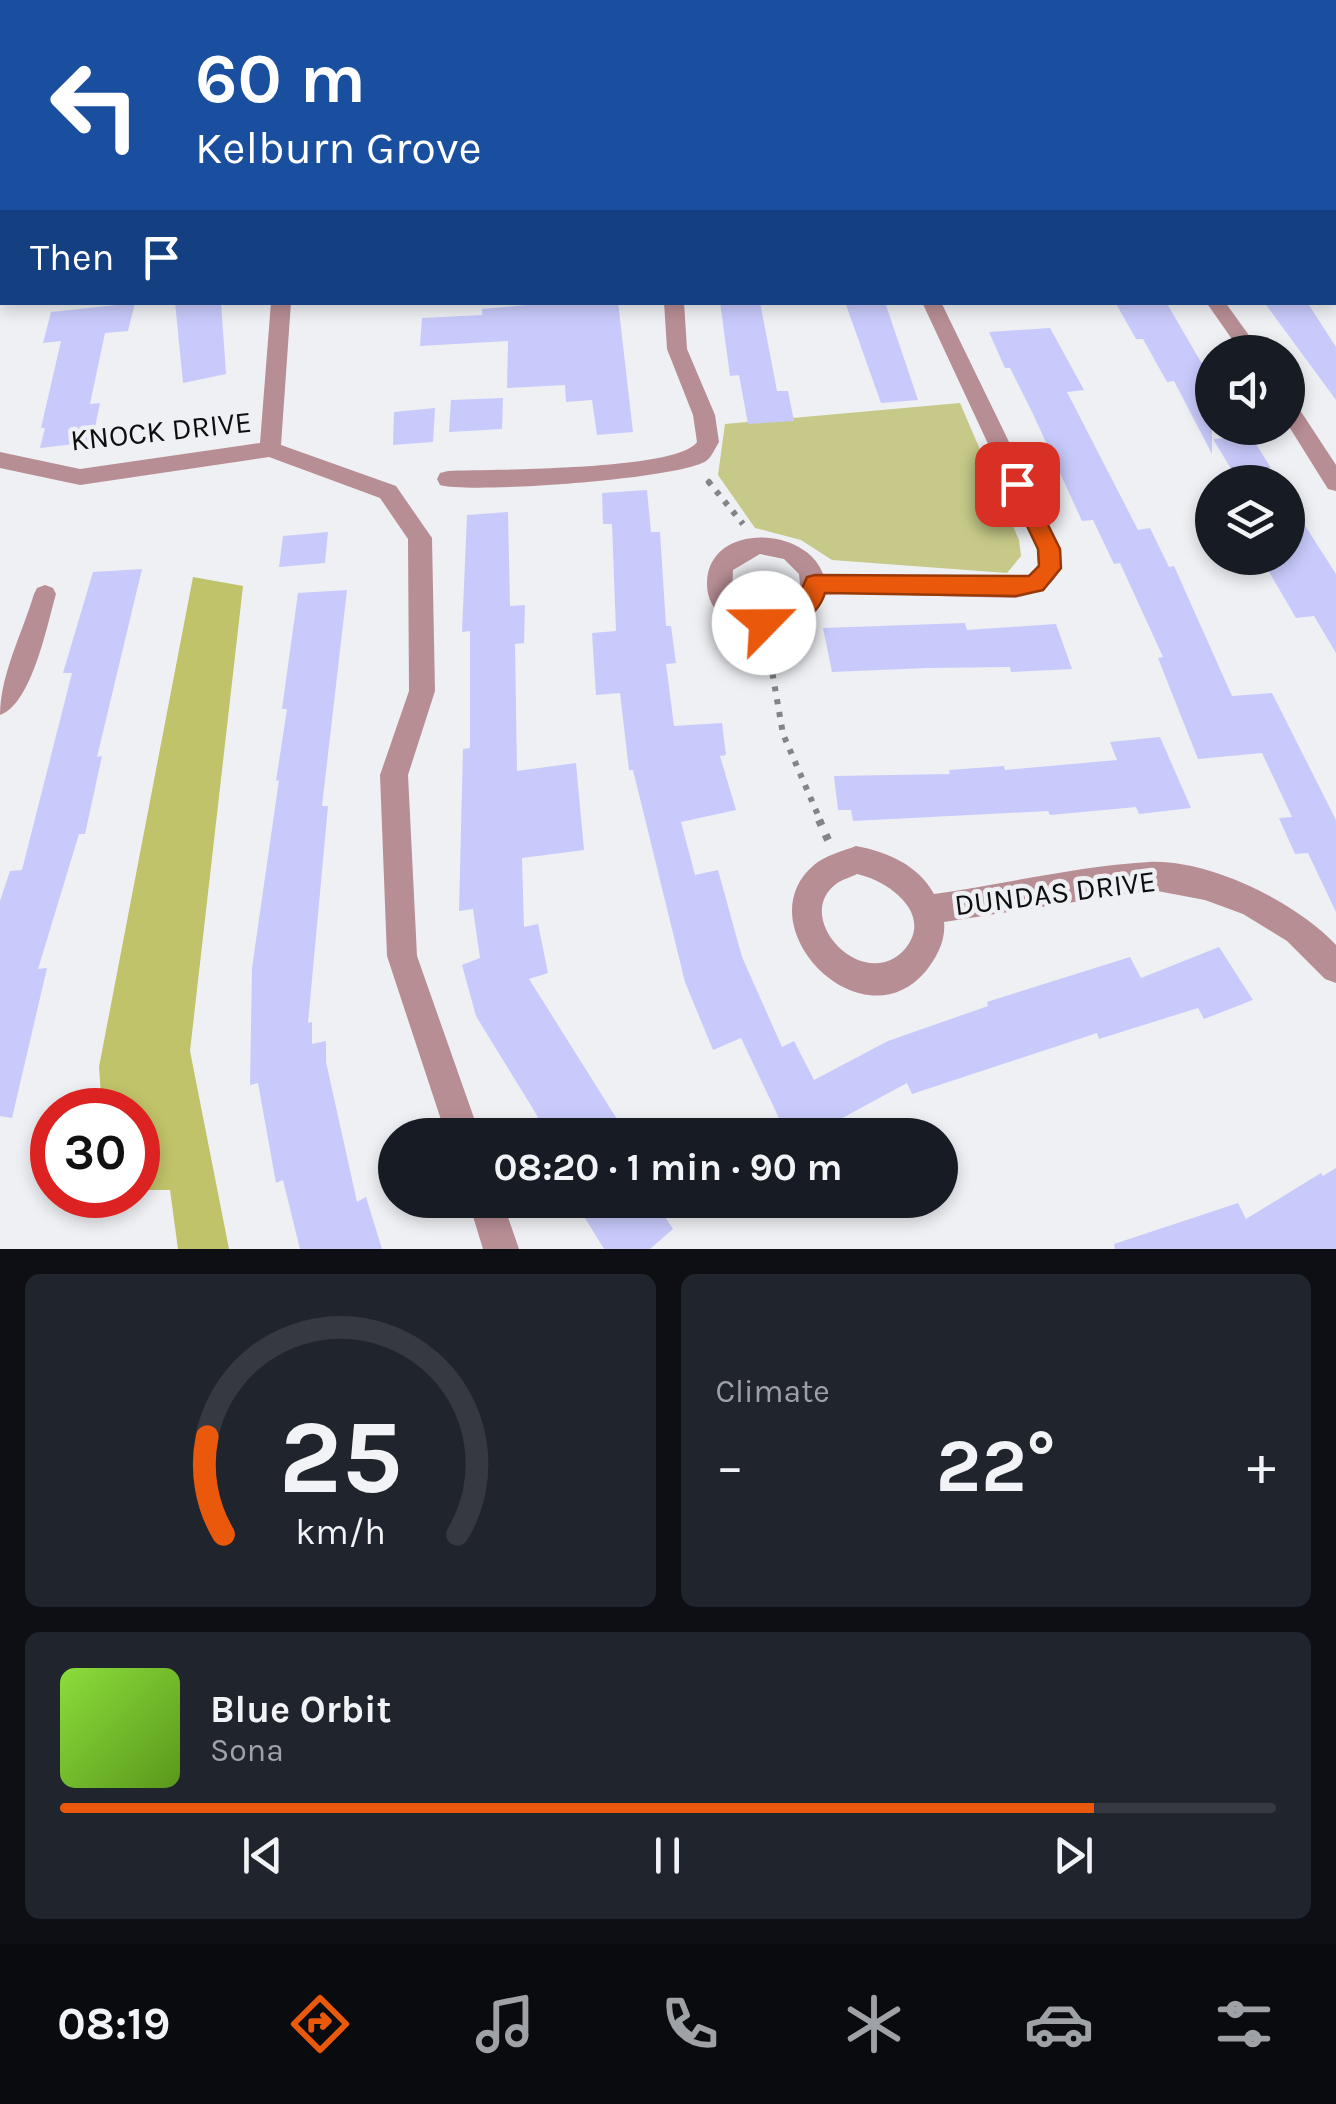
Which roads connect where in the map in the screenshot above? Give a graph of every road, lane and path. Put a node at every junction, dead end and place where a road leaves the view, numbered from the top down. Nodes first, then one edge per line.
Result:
1 (281, 305) edge
2 (674, 305) edge
3 (932, 305) edge
4 (1216, 305) edge
5 (1238, 335) edge
6 (1305, 435) edge
7 (270, 449) junction
8 (689, 459) junction
9 (0, 460) edge
10 (448, 479) dead end
11 (1336, 482) edge
12 (760, 545) junction
13 (815, 584) junction
14 (46, 594) dead end
15 (764, 623) junction
16 (0, 706) edge
17 (838, 864) junction
18 (926, 910) junction
19 (1336, 968) edge
20 (456, 1118) edge
21 (490, 1218) edge
22 (501, 1249) edge

1 - 7 street
2 - 8 street
3 - 13 street
4 - 5 street
6 - 11 street
7 - 9 street, KNOCK DRIVE
7 - 20 street
8 - 10 street
8 - 12 path
12 - 13 street
12 - 15 street
13 - 15 street
14 - 16 lane
15 - 17 path
17 - 18 street, DUNDAS DRIVE
17 - 18 street, DUNDAS DRIVE
18 - 19 street, DUNDAS DRIVE
21 - 22 street

